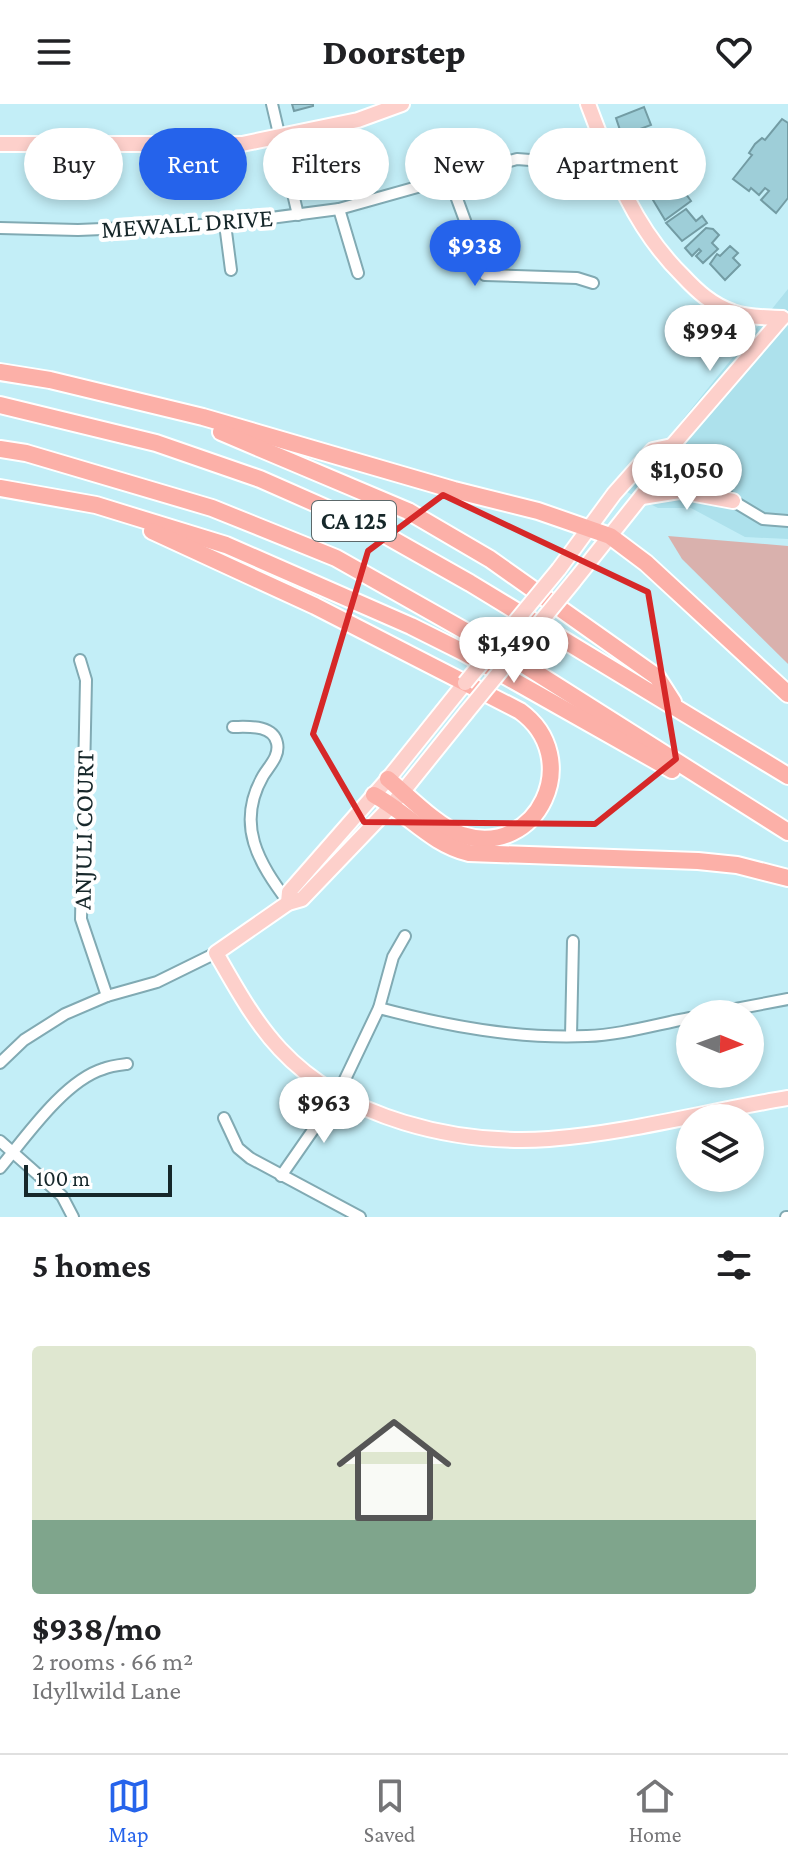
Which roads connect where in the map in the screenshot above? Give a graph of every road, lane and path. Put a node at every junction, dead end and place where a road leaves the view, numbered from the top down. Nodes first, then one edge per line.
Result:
1 (272, 104) edge
2 (402, 104) edge
3 (588, 104) edge
4 (277, 128) edge
5 (323, 128) edge
6 (597, 128) edge
7 (263, 141) edge
8 (0, 144) edge
9 (405, 190) edge
10 (294, 200) edge
11 (457, 200) edge
12 (628, 200) edge
13 (339, 209) junction
14 (298, 215) junction
15 (225, 224) junction
16 (0, 228) edge
17 (231, 270) dead end
18 (358, 273) dead end
19 (593, 283) dead end
20 (786, 318) edge
21 (0, 372) edge
22 (146, 403) junction
23 (0, 405) edge
24 (672, 446) junction
25 (0, 449) edge
26 (0, 488) edge
27 (642, 497) junction
28 (733, 501) junction
29 (96, 505) junction
30 (788, 521) edge
31 (587, 529) junction
32 (610, 536) junction
33 (80, 660) dead end
34 (788, 694) edge
35 (677, 707) junction
36 (233, 727) dead end
37 (788, 776) edge
38 (388, 779) junction
39 (374, 795) junction
40 (398, 798) junction
41 (746, 806) junction
42 (788, 832) edge
43 (788, 878) edge
44 (288, 903) junction
45 (405, 936) dead end
46 (573, 941) dead end
47 (216, 953) junction
48 (107, 996) junction
49 (788, 999) edge
50 (764, 1004) edge
51 (379, 1008) junction
52 (676, 1020) edge
53 (571, 1036) junction
54 (0, 1063) edge
55 (127, 1064) dead end
56 (338, 1094) junction
57 (788, 1098) edge
58 (224, 1118) dead end
59 (0, 1141) edge
60 (14, 1151) junction
61 (0, 1168) edge
62 (281, 1176) junction
63 (73, 1217) edge
64 (360, 1217) edge

1 - 4 street
2 - 5 main road
3 - 6 main road
7 - 8 main road
9 - 13 street, MEWALL DRIVE
10 - 14 street
11 - 19 street
12 - 20 main road
13 - 14 street, MEWALL DRIVE
13 - 18 street
14 - 15 street, MEWALL DRIVE
15 - 16 street, MEWALL DRIVE
15 - 17 street
20 - 24 main road
21 - 22 highway
22 - 31 highway
22 - 35 highway
23 - 35 highway, CA 125
24 - 27 main road
24 - 28 street
24 - 31 main road
25 - 41 highway, CA 125
26 - 29 highway
27 - 28 main road
27 - 32 main road
28 - 30 street
29 - 40 highway
29 - 41 highway
31 - 32 highway
31 - 38 main road, bridge
32 - 34 highway
32 - 40 main road, bridge
33 - 48 street, ANJULI COURT
35 - 37 highway, CA 125
36 - 44 street
38 - 39 main road
38 - 40 highway
39 - 40 highway
39 - 44 main road
40 - 43 highway
40 - 44 main road
41 - 42 highway, CA 125
44 - 47 main road
45 - 51 street
46 - 53 street
47 - 48 street
47 - 56 main road
48 - 54 street
49 - 50 street
51 - 53 street
51 - 56 street
52 - 53 street
55 - 60 street
56 - 57 main road
56 - 62 street
58 - 62 street
59 - 60 street
60 - 61 street
60 - 63 street
62 - 64 street

